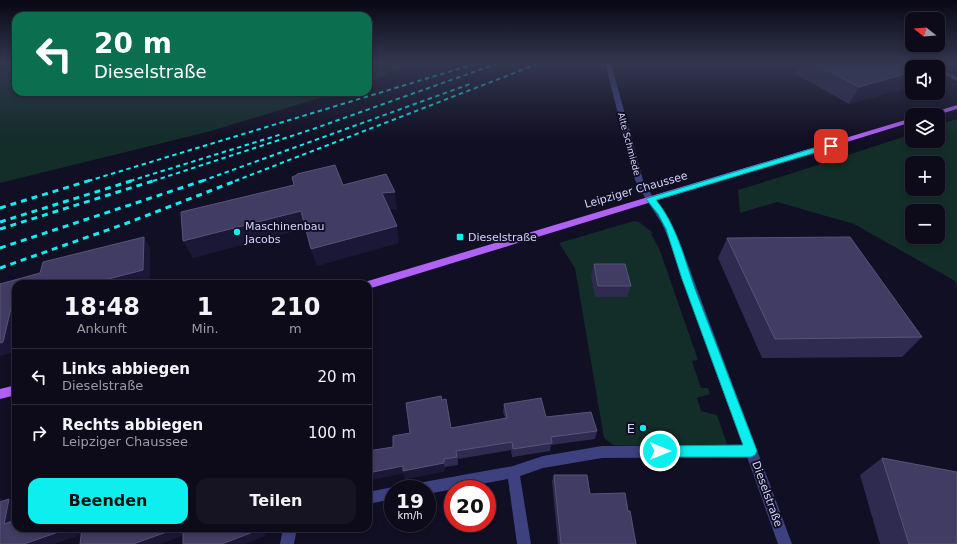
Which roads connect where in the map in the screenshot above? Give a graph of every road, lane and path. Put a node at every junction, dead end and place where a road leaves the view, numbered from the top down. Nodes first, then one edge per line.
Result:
1 (615, 88) edge
2 (957, 106) edge
3 (945, 110) edge
4 (905, 122) edge
5 (650, 199) junction
6 (372, 284) edge
7 (12, 391) edge
8 (0, 394) edge
9 (751, 451) junction
10 (513, 472) junction
11 (436, 486) edge
12 (384, 495) edge
13 (372, 497) edge
14 (289, 532) edge
15 (287, 544) edge
16 (524, 544) edge
17 (785, 544) edge

1 - 5 street, Alte Schmiede
2 - 3 main road
4 - 5 main road, Leipziger Chaussee
5 - 6 main road, Leipziger Chaussee
5 - 9 street, Dieselstraße
7 - 8 main road
9 - 10 lane
9 - 17 street, Dieselstraße
10 - 11 lane
10 - 16 lane
12 - 13 lane
14 - 15 lane

